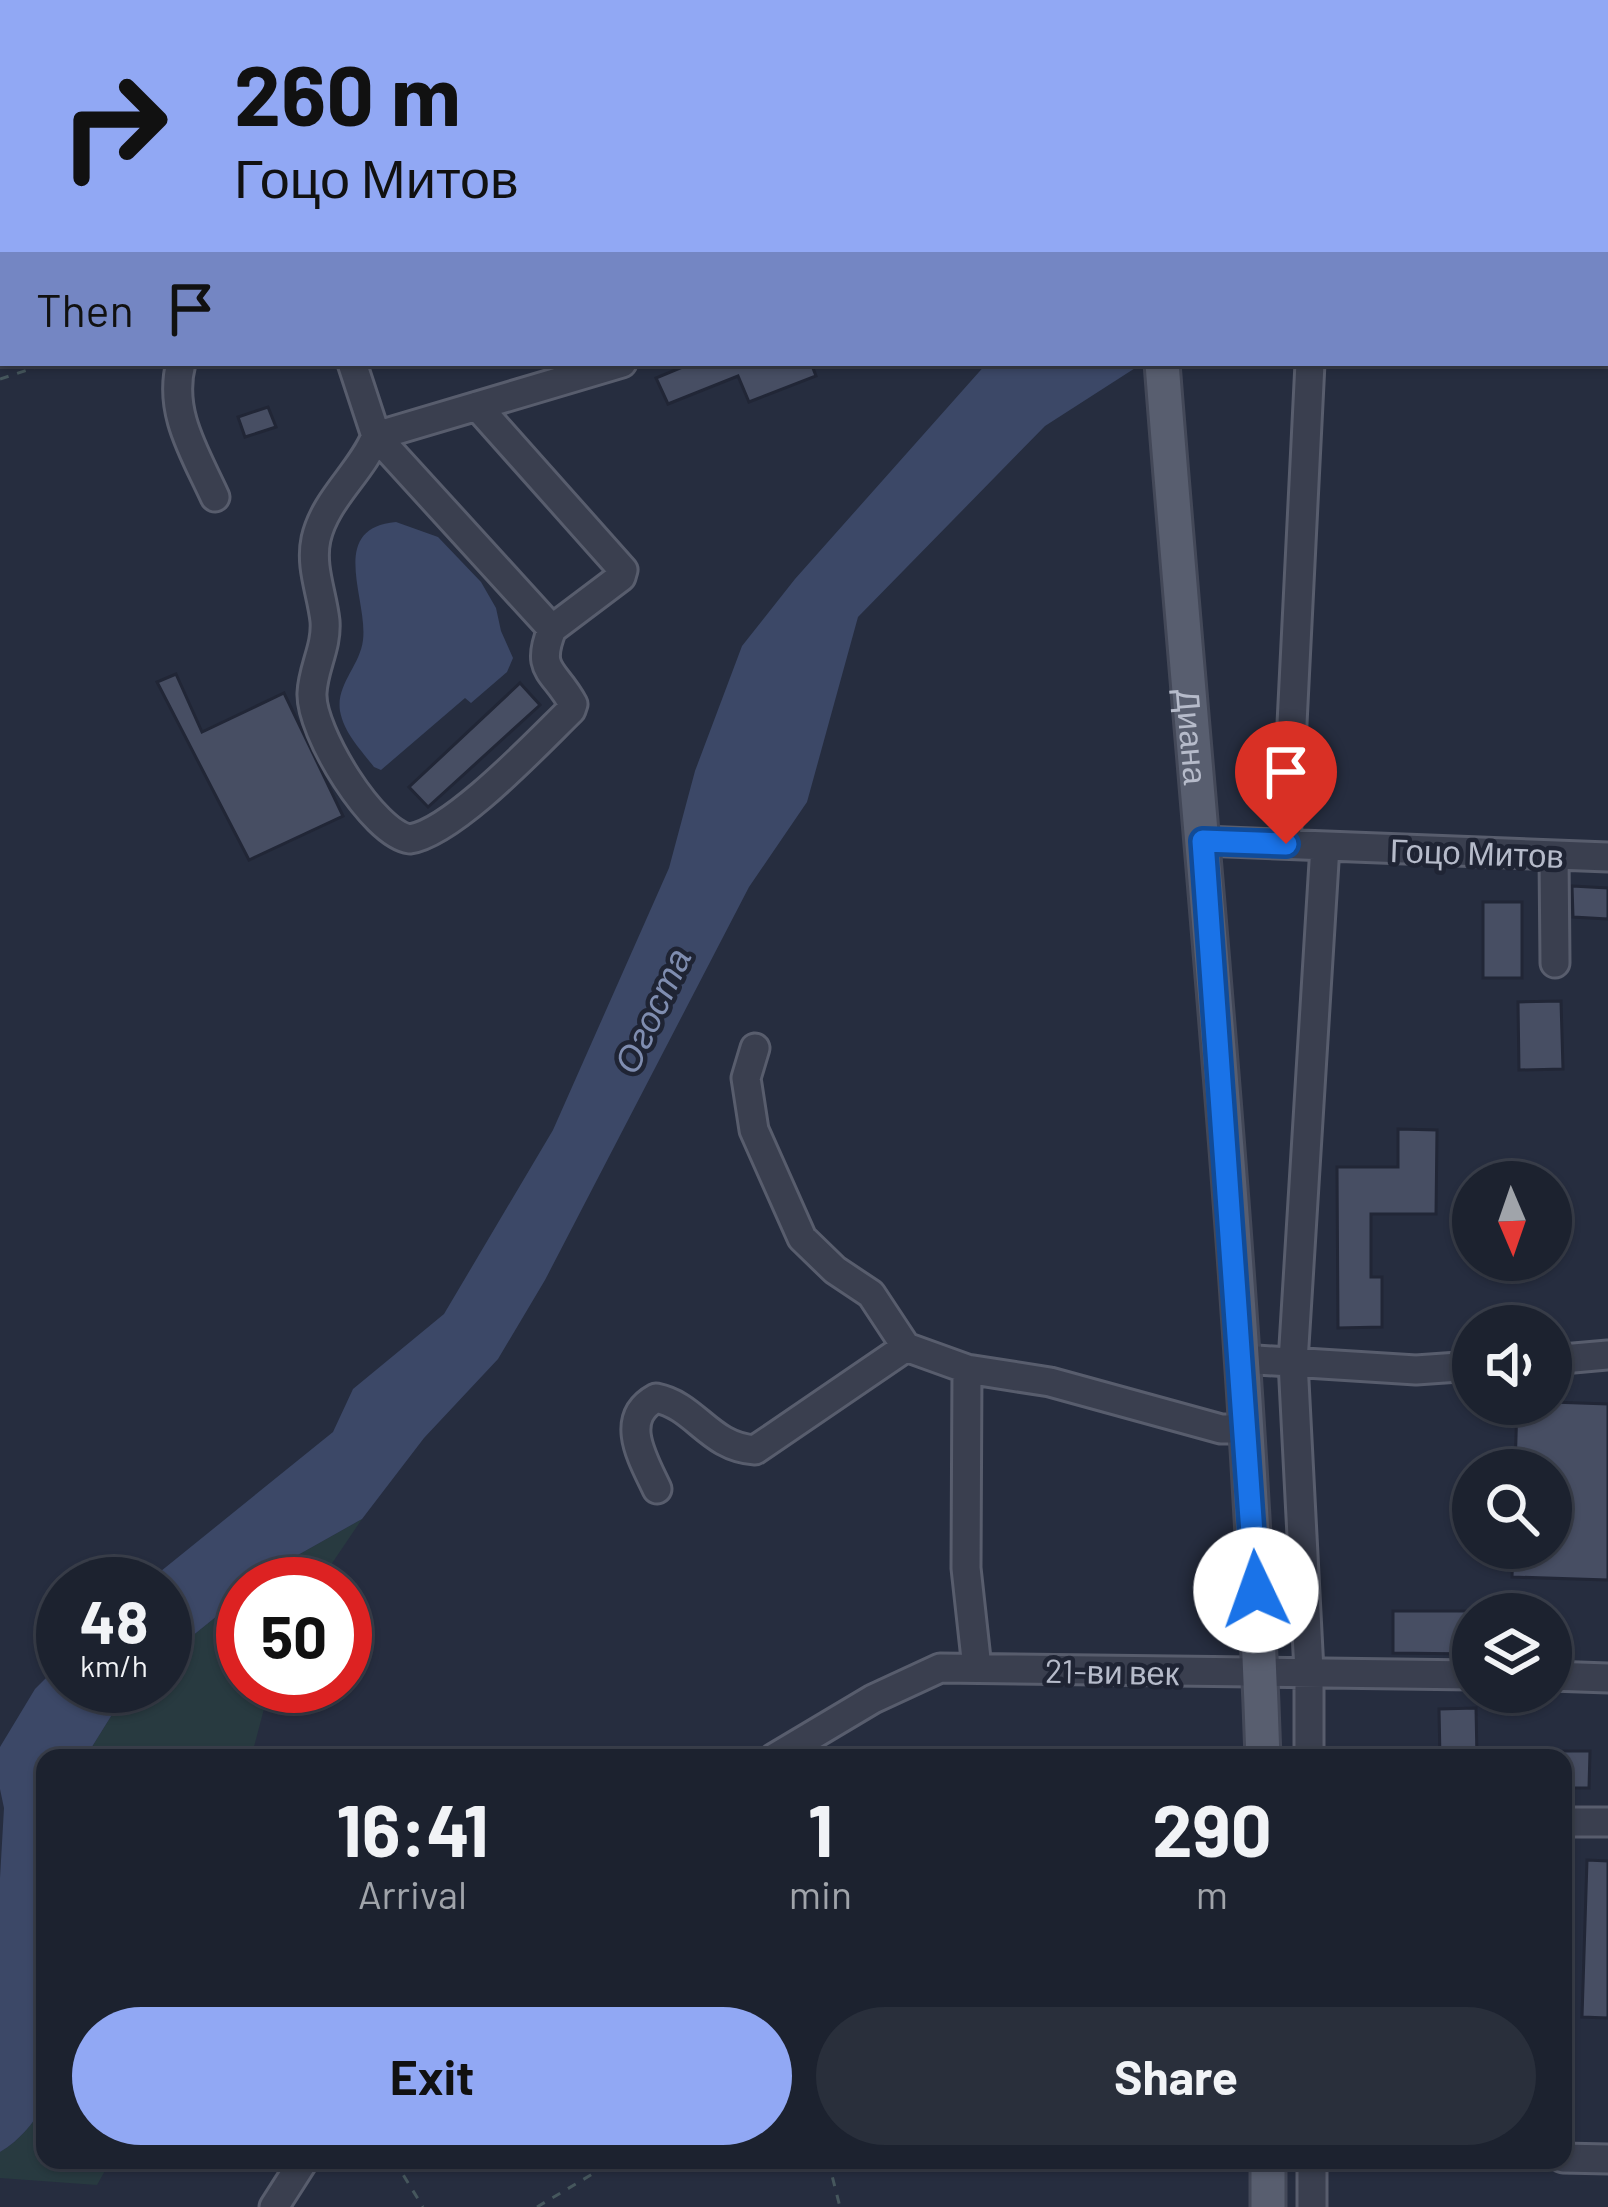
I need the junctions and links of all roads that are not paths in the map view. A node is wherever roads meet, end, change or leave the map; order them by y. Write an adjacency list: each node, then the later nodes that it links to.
1 (180, 366): 8 (street)
2 (353, 366): 7 (street)
3 (612, 366): 6 (street)
4 (1162, 366): 10 (main road, Диана)
5 (1310, 366): 11 (street)
6 (477, 406): 7 (street); 9 (street)
7 (376, 436): 9 (street); 9 (street)
8 (215, 497)
9 (552, 629)
10 (1203, 841): 11 (street, Гоцо Митов); 20 (main road, Диана)
11 (1286, 844): 12 (street, Гоцо Митов)
12 (1325, 846): 13 (street, Гоцо Митов); 21 (street)
13 (1554, 854): 14 (street, Гоцо Митов); 15 (street)
14 (1608, 857)
15 (1555, 963)
16 (755, 1048): 17 (street)
17 (906, 1348): 23 (street); 25 (street)
18 (1608, 1355): 19 (street)
19 (1572, 1358)
20 (1241, 1359): 21 (street); 24 (main road, Диана)
21 (1293, 1362): 22 (street); 28 (street)
22 (1452, 1367)
23 (967, 1370): 24 (street); 26 (street)
24 (1247, 1429): 27 (main road, Диана)
25 (658, 1490)
26 (977, 1668): 27 (street, 21-ви век); 32 (street, 21-ви век)
27 (1260, 1670): 28 (street, 21-ви век); 33 (main road, Диана)
28 (1310, 1671): 29 (street, 21-ви век); 34 (street)
29 (1452, 1674)
30 (1572, 1677): 31 (street)
31 (1608, 1678)
32 (789, 1749)
33 (1263, 1749)
34 (1309, 1749)
35 (1572, 1822): 36 (street)
36 (1608, 1822)
37 (1572, 2158): 38 (street)
38 (1608, 2159)
39 (298, 2169): 42 (street)
40 (1268, 2169): 43 (main road)
41 (1312, 2169): 44 (street)
42 (274, 2207)
43 (1268, 2207)
44 (1312, 2207)

